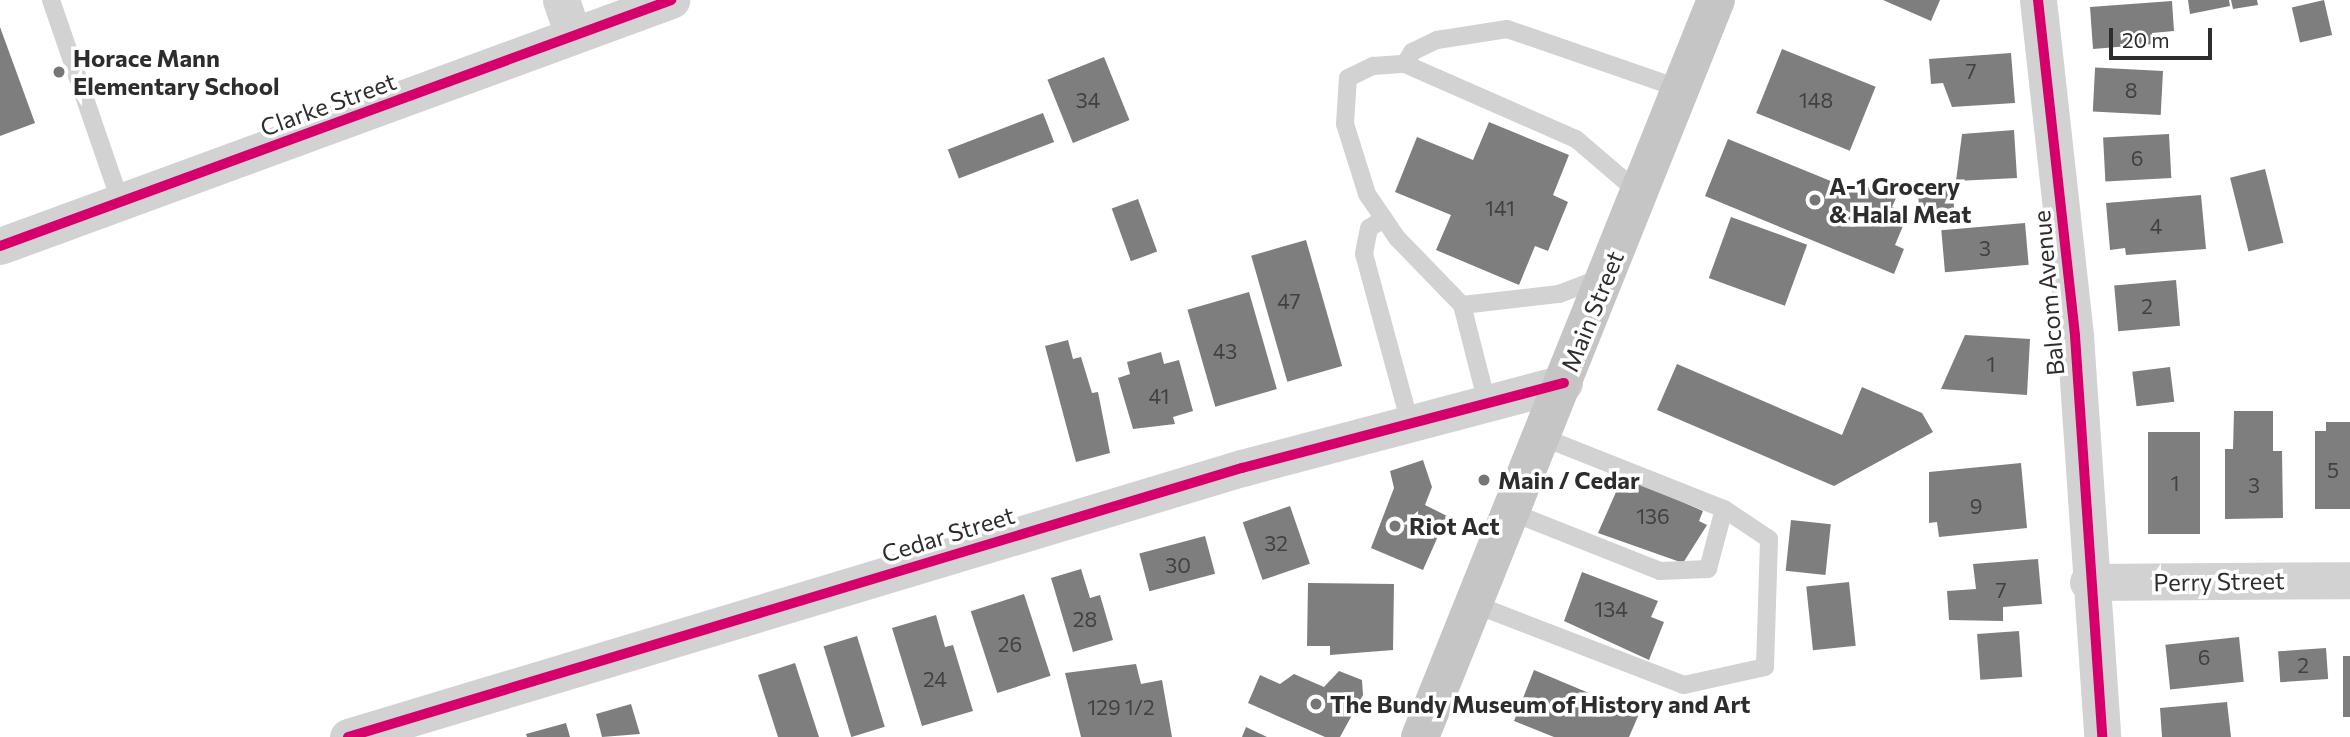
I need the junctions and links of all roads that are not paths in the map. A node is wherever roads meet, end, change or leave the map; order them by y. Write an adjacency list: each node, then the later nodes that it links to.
1 (51, 0): 10 (lane)
2 (561, 0): 6 (street)
3 (671, 0): 6 (street, Clarke Street)
4 (1716, 0): 8 (main road, Main Street)
5 (2038, 0): 22 (street, Balcom Avenue)
6 (573, 35): 10 (street, Clarke Street)
7 (1405, 64): 8 (lane); 9 (lane); 11 (lane)
8 (1681, 89): 9 (main road, Main Street)
9 (1639, 193): 13 (main road, Main Street)
10 (121, 203): 12 (street, Clarke Street)
11 (1384, 219): 14 (lane); 17 (lane)
12 (0, 246)
13 (1608, 272): 14 (lane); 15 (main road, Main Street)
14 (1462, 305): 16 (lane)
15 (1564, 383): 16 (street, Cedar Street); 18 (main road, Main Street)
16 (1487, 403): 17 (street, Cedar Street)
17 (1410, 424): 24 (street, Cedar Street)
18 (1542, 437): 19 (lane); 20 (main road, Main Street)
19 (1724, 509): 20 (lane); 23 (lane)
20 (1511, 512): 23 (main road, Main Street)
21 (2350, 580): 22 (street, Perry Street)
22 (2088, 582): 26 (street, Balcom Avenue)
23 (1474, 604): 25 (main road, Main Street)
24 (348, 737)
25 (1420, 737)
26 (2102, 737)

